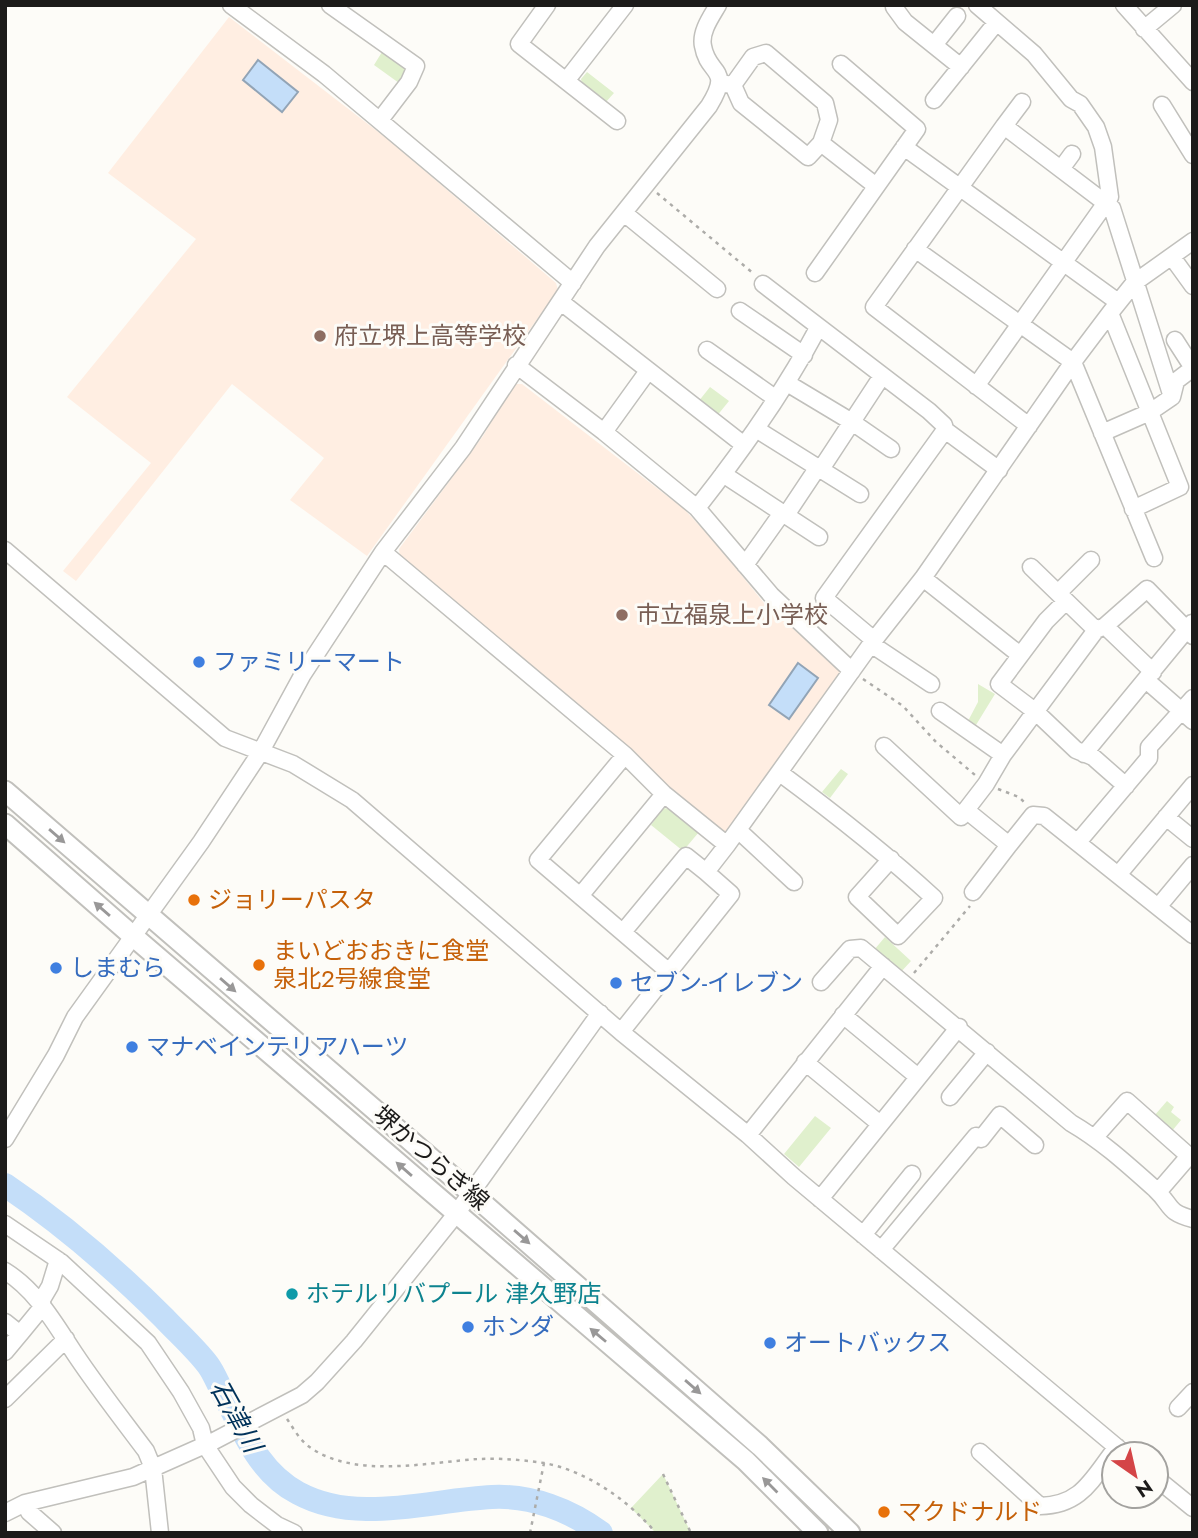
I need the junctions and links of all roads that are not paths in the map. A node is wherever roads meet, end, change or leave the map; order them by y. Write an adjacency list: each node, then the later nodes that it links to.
1 (231, 5): 22 (street)
2 (547, 5): 16 (street)
3 (625, 5): 16 (street)
4 (718, 5): 18 (street)
5 (977, 5): 11 (street)
6 (1124, 5): 12 (street)
7 (1173, 5): 12 (street)
8 (894, 6): 13 (street)
9 (338, 7): 22 (street)
10 (957, 16): 13 (street)
11 (993, 26): 15 (street); 32 (street)
12 (1144, 29): 17 (street)
13 (934, 45): 15 (street)
14 (841, 64): 26 (street)
15 (961, 67): 19 (street)
16 (566, 81): 23 (street)
17 (1193, 82)
18 (726, 84): 25 (street); 25 (street); 33 (street)
19 (934, 100)
20 (1022, 102): 24 (street)
21 (1162, 105): 28 (street)
22 (380, 120): 40 (street)
23 (617, 121)
24 (1004, 126): 29 (street); 31 (street)
25 (821, 143): 30 (street)
26 (904, 148): 30 (street); 31 (street)
27 (1072, 155): 29 (street)
28 (1193, 155)
29 (1061, 169): 32 (street)
30 (876, 186): 38 (street)
31 (959, 186): 35 (street); 37 (street)
32 (1106, 202): 37 (street); 39 (street)
33 (624, 213): 40 (street); 43 (street)
34 (1193, 242): 36 (street)
35 (915, 249): 47 (street); 58 (street)
36 (1172, 257): 39 (street); 42 (street)
37 (1063, 261): 45 (street); 47 (street)
38 (815, 274)
39 (1134, 283): 45 (street); 59 (street)
40 (573, 284): 44 (street)
41 (763, 284): 48 (street)
42 (1193, 286)
43 (717, 290)
44 (561, 302): 53 (street); 55 (street)
45 (1114, 308): 52 (street); 61 (street)
46 (740, 311): 51 (street)
47 (1019, 325): 52 (street); 58 (street)
48 (818, 328): 51 (street); 56 (street)
49 (1175, 340): 54 (street)
50 (707, 350): 60 (street)
51 (804, 355): 57 (street)
52 (1073, 362): 63 (street); 67 (street)
53 (516, 365): 66 (street); 79 (street)
54 (1193, 368): 59 (street)
55 (648, 371): 66 (street); 68 (street)
56 (883, 376): 62 (street); 65 (street)
57 (787, 383): 60 (street); 62 (street)
58 (976, 386): 63 (street)
59 (1172, 397): 61 (street)
60 (775, 398): 64 (street)
61 (1150, 412): 67 (street); 75 (street)
62 (852, 422): 69 (street); 70 (street)
63 (1030, 426): 71 (street)
64 (756, 429): 68 (street); 70 (street)
65 (945, 430): 71 (street); 88 (street)
66 (604, 432): 74 (street)
67 (1102, 433): 75 (street)
68 (744, 445): 72 (street)
69 (891, 449)
70 (819, 468): 73 (street); 76 (street)
71 (999, 470): 84 (street)
72 (723, 474): 74 (street); 76 (street)
73 (860, 494)
74 (697, 508): 82 (street)
75 (1133, 509): 80 (street)
76 (784, 514): 77 (street); 82 (street)
77 (819, 537)
78 (5, 550): 98 (street)
79 (383, 552): 98 (street); 100 (street)
80 (1154, 558)
81 (1091, 560): 85 (street)
82 (745, 565): 90 (street)
83 (1031, 566): 85 (street)
84 (923, 578): 88 (street); 89 (street)
85 (1062, 597): 86 (street); 89 (street)
86 (1100, 628): 87 (street); 91 (street); 95 (street)
87 (1190, 630): 91 (street)
88 (872, 642): 90 (street); 92 (street)
89 (1020, 654): 95 (street)
90 (852, 671): 102 (street)
91 (1149, 676): 96 (street); 99 (street)
92 (931, 684)
93 (1193, 698): 96 (street)
94 (940, 711): 101 (street)
95 (1036, 712): 99 (street); 101 (street)
96 (1187, 716): 104 (street)
97 (884, 746): 107 (street)
98 (260, 753): 123 (street); 130 (street)
99 (1084, 754): 104 (street)
100 (625, 755): 106 (street); 121 (street)
101 (1003, 755): 107 (street)
102 (780, 773): 110 (street); 115 (street)
103 (1193, 785): 108 (street)
104 (1126, 786): 112 (street)
105 (6, 794): 123 (main road, 堺かつらぎ線, one-way to 123)
106 (664, 794): 113 (street); 121 (street)
107 (966, 810): 114 (street)
108 (1166, 817): 111 (street); 118 (street)
109 (5, 824): 126 (main road, 堺かつらぎ線, one-way to 109)
110 (738, 830): 113 (street); 119 (street)
111 (1193, 839)
112 (1078, 842): 114 (street); 118 (street)
113 (727, 845): 117 (street)
114 (1009, 845): 120 (street)
115 (891, 859): 115 (street)
116 (1193, 865): 122 (street)
117 (706, 872): 125 (street); 128 (street)
118 (1118, 875): 122 (street)
119 (794, 882)
120 (973, 892)
121 (580, 896): 125 (street)
122 (1158, 907): 124 (street)
123 (147, 915): 126 (street); 144 (main road, 堺かつらぎ線, one-way to 144)
124 (1190, 928)
125 (623, 932): 128 (street)
126 (134, 937): 139 (street); 147 (main road, 堺かつらぎ線, one-way to 126)
127 (883, 966): 129 (street); 131 (street); 132 (street)
128 (669, 971): 133 (street)
129 (821, 982)
130 (600, 1013): 133 (street); 144 (street)
131 (843, 1015): 135 (street); 136 (street)
132 (959, 1027): 134 (street); 136 (street)
133 (621, 1032): 140 (street)
134 (988, 1052): 137 (street); 141 (street)
135 (805, 1062): 138 (street); 140 (street)
136 (918, 1077): 138 (street)
137 (950, 1097)
138 (880, 1124): 146 (street)
139 (8, 1135)
140 (748, 1135): 146 (street)
141 (1095, 1137): 145 (street); 145 (street)
142 (1035, 1145): 151 (street)
143 (912, 1174): 150 (street)
144 (470, 1192): 147 (street); 175 (main road, 堺かつらぎ線, one-way to 175)
145 (1158, 1192): 148 (street)
146 (820, 1199): 150 (street)
147 (456, 1214): 163 (street); 174 (main road, 堺かつらぎ線, one-way to 147)
148 (1193, 1219)
149 (5, 1224): 152 (street)
150 (863, 1235): 151 (street)
151 (881, 1250): 162 (street)
152 (58, 1260): 154 (street); 163 (street)
153 (5, 1271): 154 (street)
154 (42, 1304): 156 (street); 157 (street)
155 (5, 1322): 156 (street)
156 (20, 1334): 158 (street)
157 (66, 1339): 160 (street); 166 (street)
158 (5, 1352)
159 (1193, 1392): 161 (street)
160 (5, 1399)
161 (1178, 1408)
162 (1108, 1440)
163 (209, 1443): 166 (street); 173 (street)
164 (980, 1452): 165 (street)
165 (1100, 1467)
166 (153, 1468): 168 (street); 172 (street)
167 (1170, 1489): 169 (street)
168 (24, 1503): 170 (street); 171 (street)
169 (1193, 1507)
170 (5, 1513)
171 (53, 1533)
172 (160, 1533)
173 (294, 1533)
174 (818, 1533)
175 (850, 1533)

